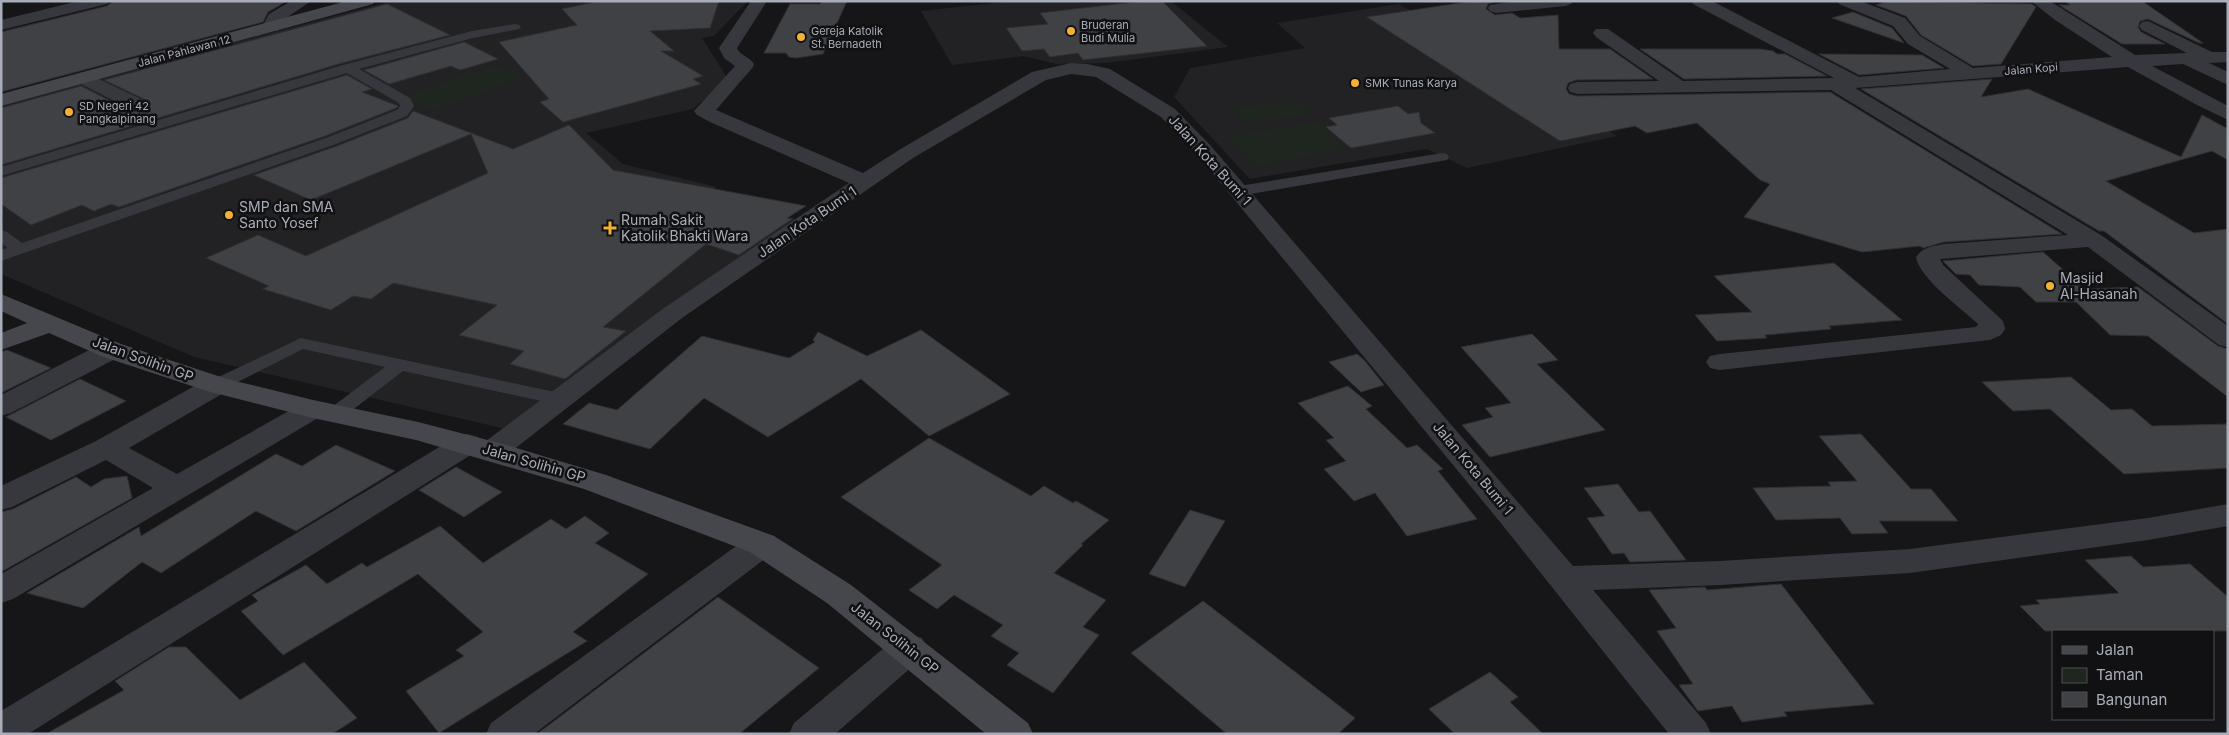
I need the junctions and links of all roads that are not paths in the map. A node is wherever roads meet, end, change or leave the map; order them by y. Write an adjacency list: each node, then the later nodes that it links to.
1 (41, 1): 11 (street)
2 (101, 1): 11 (street)
3 (303, 1): 14 (street)
4 (367, 1): 14 (main road, Jalan Pahlawan 12)
5 (759, 1): 34 (street)
6 (1565, 1): 10 (street)
7 (1699, 1): 25 (street)
8 (1845, 1): 22 (street)
9 (2039, 1): 20 (street)
10 (1496, 8)
11 (59, 12): 12 (street)
12 (1, 25)
13 (2148, 26): 17 (street)
14 (271, 27): 23 (main road, Jalan Pahlawan 12)
15 (516, 28): 21 (lane)
16 (1602, 33): 27 (street)
17 (2208, 57): 18 (street, Jalan Kopi); 19 (street, Jalan Kopi)
18 (2228, 57)
19 (2184, 58): 20 (street, Jalan Kopi); 24 (street)
20 (2130, 61): 22 (street, Jalan Kopi); 31 (street)
21 (347, 68): 33 (lane); 38 (lane)
22 (1971, 74): 25 (street, Jalan Kopi)
23 (84, 78): 29 (main road, Jalan Pahlawan 12); 30 (street)
24 (2228, 79)
25 (1856, 82): 26 (street, Jalan Kopi)
26 (1835, 84): 27 (street, Jalan Kopi); 37 (street)
27 (1677, 86): 28 (street, Jalan Kopi)
28 (1577, 88)
29 (1, 100)
30 (136, 104)
31 (2228, 114)
32 (1442, 158): 35 (lane)
33 (1, 172)
34 (865, 182): 35 (street, Jalan Kota Bumi 1); 49 (street, Jalan Kota Bumi 1)
35 (1239, 191): 58 (street, Jalan Kota Bumi 1)
36 (1, 235): 38 (lane)
37 (2093, 240): 41 (street); 46 (street)
38 (20, 249): 39 (lane)
39 (1, 256)
40 (1, 302): 42 (main road, Jalan Solihin GP)
41 (2216, 322): 43 (street)
42 (50, 323): 44 (main road); 45 (main road, Jalan Solihin GP)
43 (2228, 339)
44 (1, 342)
45 (111, 350): 48 (main road, Jalan Solihin GP); 50 (street)
46 (1720, 362)
47 (400, 365): 48 (lane); 49 (lane); 51 (lane)
48 (217, 385): 51 (main road, Jalan Solihin GP); 52 (street)
49 (560, 399): 53 (street, Jalan Kota Bumi 1)
50 (1, 407)
51 (324, 411): 53 (main road, Jalan Solihin GP); 54 (street)
52 (107, 448): 54 (street); 55 (street)
53 (480, 448): 57 (main road, Jalan Solihin GP); 61 (street, Jalan Kota Bumi 1)
54 (175, 487): 59 (street)
55 (1, 499)
56 (2228, 515): 58 (street)
57 (762, 544): 60 (main road, Jalan Solihin GP); 62 (street)
58 (1565, 579): 65 (street, Jalan Kota Bumi 1)
59 (1, 590)
60 (909, 648): 63 (street); 64 (main road, Jalan Solihin GP)
61 (1, 731)
62 (505, 734)
63 (808, 734)
64 (1014, 734)
65 (1692, 734)

